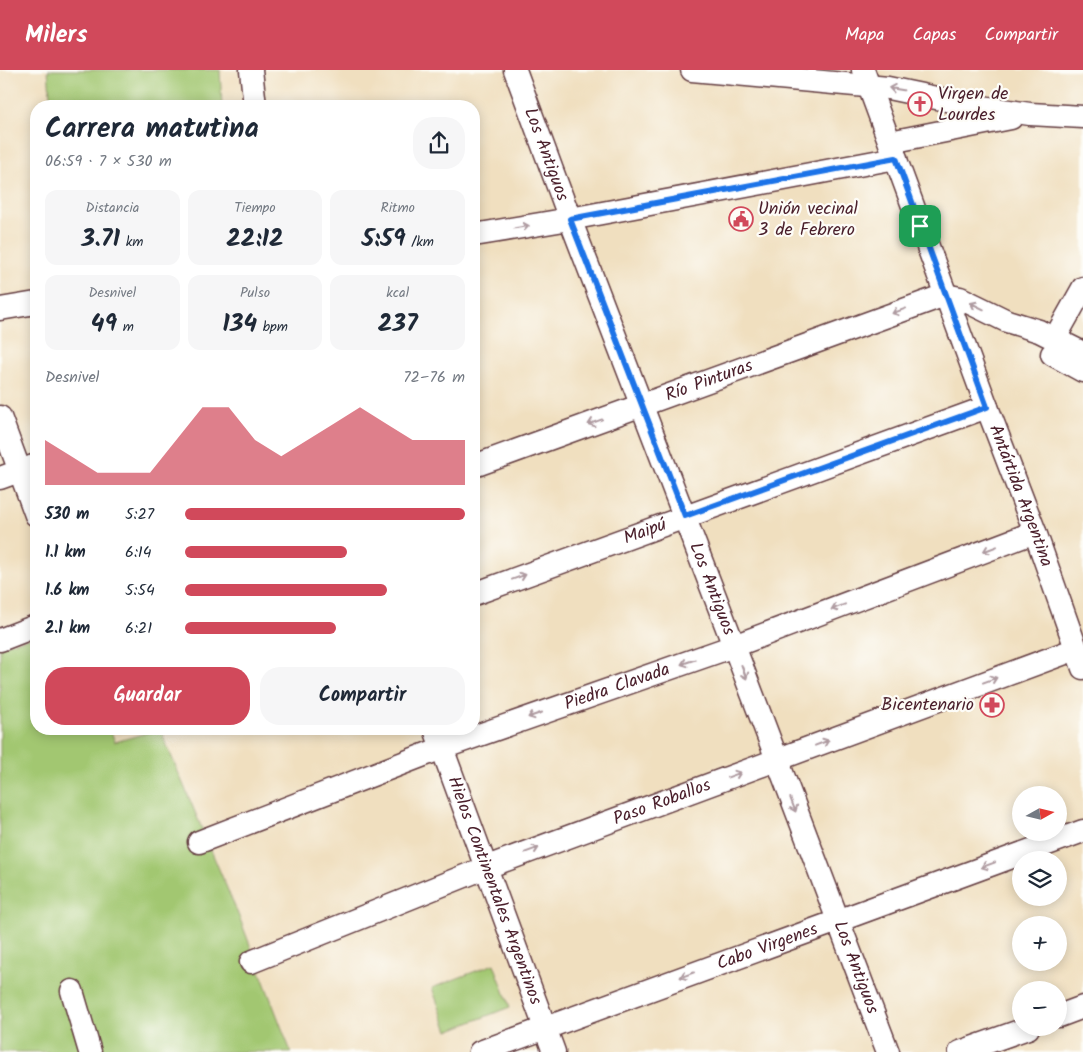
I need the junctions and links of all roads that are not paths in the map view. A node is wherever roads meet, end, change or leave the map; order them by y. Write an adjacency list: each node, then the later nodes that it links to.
1 (251, 70): 5 (street)
2 (515, 70): 9 (street, Los Antiguos)
3 (692, 70): 4 (street)
4 (866, 78): 6 (street, one-way to 4); 8 (street, Antártida Argentina)
5 (254, 100)
6 (1030, 114): 7 (street); 8 (street)
7 (1083, 117)
8 (893, 150): 9 (street); 12 (street, Antártida Argentina)
9 (570, 219): 10 (street, one-way to 9); 19 (street, Los Antiguos)
10 (480, 234)
11 (1083, 288): 16 (street)
12 (945, 295): 15 (street, one-way to 12); 19 (street, Río Pinturas, one-way to 19); 20 (street, Antártida Argentina)
13 (30, 304): 14 (street)
14 (0, 309)
15 (1007, 321): 16 (street); 18 (street)
16 (1055, 338): 17 (street)
17 (1083, 353)
18 (1083, 370)
19 (641, 405): 22 (street, Río Pinturas, one-way to 22); 25 (street, Los Antiguos)
20 (987, 407): 25 (street, Maipú); 26 (street, Antártida Argentina)
21 (0, 417): 23 (street)
22 (480, 464)
23 (19, 472): 24 (street)
24 (30, 500)
25 (685, 516): 27 (street, Maipú, one-way to 25); 30 (street, Los Antiguos)
26 (1035, 532): 30 (street, Piedra Clavada, one-way to 30); 31 (street, Antártida Argentina)
27 (480, 592)
28 (30, 628): 29 (street)
29 (0, 640)
30 (734, 646): 32 (street, Piedra Clavada, one-way to 32); 34 (street, Los Antiguos, one-way to 34)
31 (1080, 658): 34 (street, Paso Roballos, one-way to 31)
32 (480, 725)
33 (438, 738): 36 (street, Piedra Clavada); 37 (street, Hielos Continentales Argentinos)
34 (776, 760): 37 (street, Paso Roballos, one-way to 34); 38 (street, Los Antiguos, one-way to 38)
35 (1083, 831): 38 (street, Cabo Virgenes, one-way to 38)
36 (199, 842)
37 (487, 867): 39 (street, Paso Roballos); 43 (street, Hielos Continentales Argentinos)
38 (837, 920): 43 (street, Cabo Virgenes, one-way to 43); 49 (street, Los Antiguos)
39 (251, 962)
40 (72, 992): 46 (street)
41 (1083, 1007): 42 (street)
42 (1067, 1013)
43 (544, 1028): 47 (street, Cabo Virgenes); 48 (street, Hielos Continentales Argentinos)
44 (1012, 1034): 45 (street)
45 (968, 1051)
46 (90, 1052)
47 (480, 1052)
48 (554, 1052)
49 (888, 1052)

